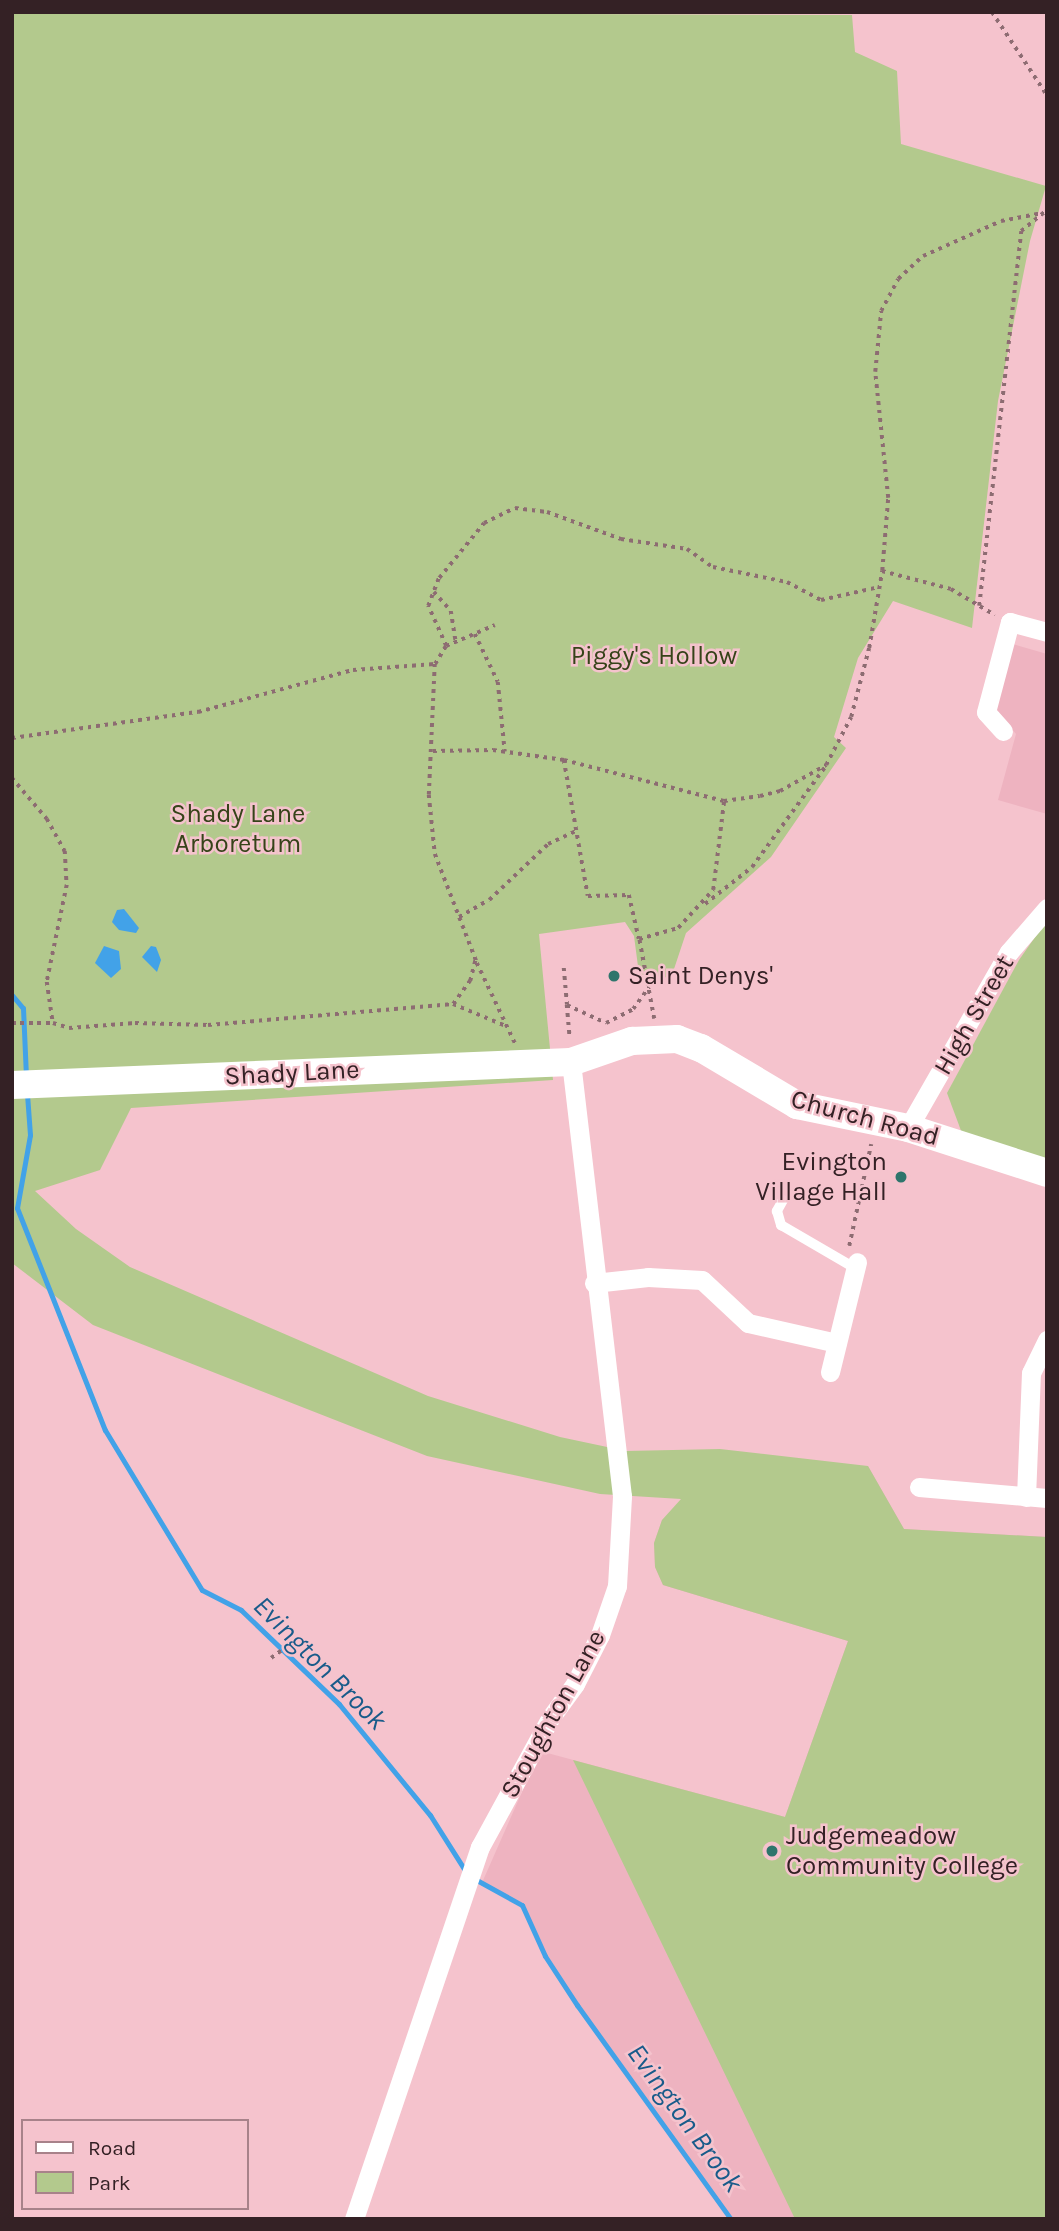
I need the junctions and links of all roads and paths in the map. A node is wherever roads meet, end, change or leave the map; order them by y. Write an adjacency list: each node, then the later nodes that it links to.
1 (992, 12): 2 (path)
2 (1047, 94)
3 (1047, 210): 4 (path)
4 (1038, 214): 5 (path); 8 (path)
5 (882, 571): 6 (path); 8 (path)
6 (879, 587): 7 (path); 21 (path)
7 (434, 592): 13 (path); 14 (path)
8 (979, 607): 9 (path)
9 (1010, 622): 11 (street); 16 (street)
10 (495, 625): 12 (path)
11 (1047, 632)
12 (475, 634): 13 (path); 19 (path)
13 (456, 642): 14 (path)
14 (446, 646): 15 (path)
15 (435, 664): 17 (path); 18 (path)
16 (1003, 731)
17 (12, 738)
18 (433, 751): 19 (path); 27 (path)
19 (505, 752): 20 (path)
20 (564, 760): 23 (path); 24 (path)
21 (826, 765): 23 (path); 25 (path)
22 (12, 778): 35 (path)
23 (724, 801): 25 (path)
24 (578, 830): 27 (path); 28 (path)
25 (702, 906): 28 (path)
26 (1047, 908): 42 (street, High Street)
27 (459, 917): 29 (path)
28 (639, 939): 31 (path)
29 (476, 959): 32 (path); 36 (path)
30 (564, 968): 33 (path)
31 (649, 987): 33 (path); 37 (path)
32 (453, 1004): 35 (path); 36 (path)
33 (567, 1005): 38 (path)
34 (13, 1023): 35 (path)
35 (53, 1023)
36 (508, 1027): 39 (path)
37 (656, 1037): 38 (street); 41 (street, Church Road)
38 (571, 1062): 39 (street, Shady Lane); 46 (street, Stoughton Lane)
39 (524, 1063): 40 (street, Shady Lane)
40 (12, 1085)
41 (876, 1122): 42 (street, Church Road); 45 (path)
42 (908, 1128): 43 (street, Church Road)
43 (1047, 1173)
44 (783, 1200): 45 (lane)
45 (856, 1265): 48 (street)
46 (594, 1283): 48 (street); 55 (street, Stoughton Lane)
47 (1047, 1340): 51 (street)
48 (837, 1343): 49 (street)
49 (830, 1372)
50 (919, 1487): 51 (street)
51 (1026, 1497): 52 (street)
52 (1047, 1498)
53 (293, 1642): 54 (path)
54 (271, 1658)
55 (354, 2219)

